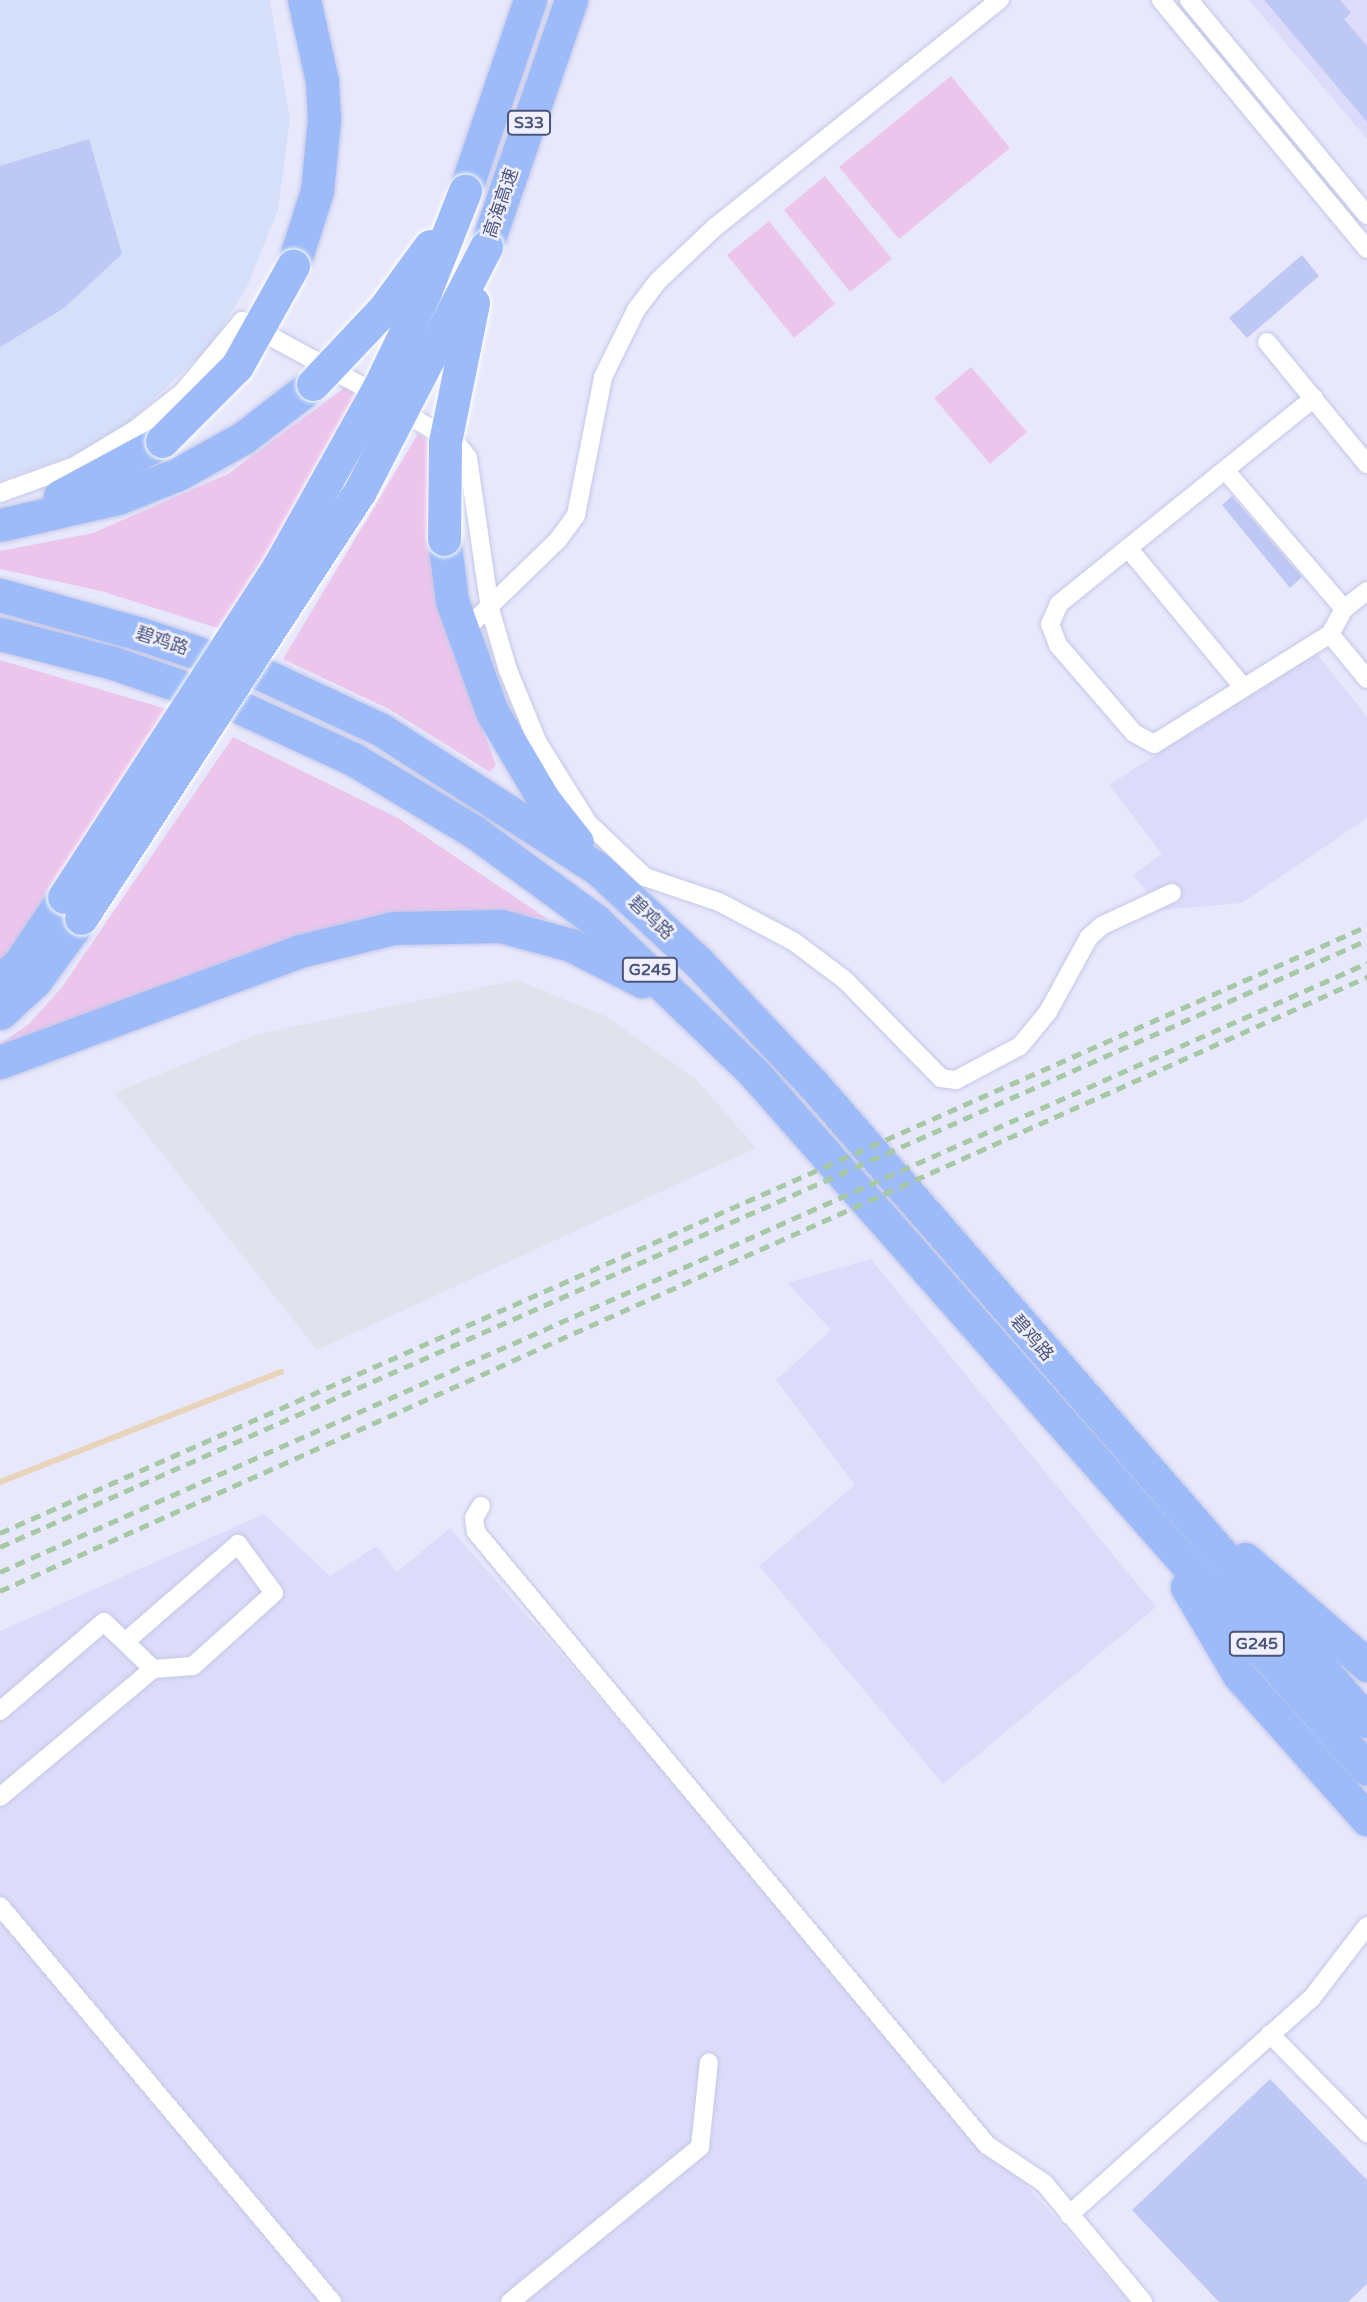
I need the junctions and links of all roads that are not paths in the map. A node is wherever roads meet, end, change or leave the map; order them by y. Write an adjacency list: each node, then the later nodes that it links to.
1 (304, 0): 18 (highway, bridge)
2 (530, 0): 7 (highway, S33)
3 (571, 0): 9 (highway, 高海高速 / S33)
4 (1000, 0): 23 (street)
5 (1161, 0): 10 (street)
6 (1189, 0): 8 (street)
7 (465, 191): 19 (highway, bridge); 32 (highway, bridge)
8 (1367, 215)
9 (486, 247): 25 (highway, bridge); 32 (highway, bridge)
10 (1367, 249)
11 (1267, 342): 13 (street)
12 (367, 389): 17 (street)
13 (1314, 398): 15 (street); 16 (street)
14 (415, 419): 23 (street)
15 (1365, 456)
16 (1225, 470): 20 (street); 24 (street)
17 (0, 493)
18 (0, 516)
19 (0, 525)
20 (1128, 548): 29 (street); 29 (street)
21 (1367, 591): 24 (street)
22 (0, 595): 30 (highway, 碧鸡路 / G245)
23 (489, 609): 25 (street); 31 (street)
24 (1344, 609): 27 (street)
25 (463, 632): 30 (highway)
26 (0, 634): 34 (highway, 碧鸡路 / G245)
27 (1330, 634): 28 (street); 29 (street)
28 (1367, 679)
29 (1242, 686)
30 (598, 869): 38 (highway, 碧鸡路 / G245)
31 (1172, 893)
32 (73, 908): 33 (highway); 35 (highway)
33 (0, 981)
34 (691, 1009): 36 (highway); 38 (highway, 碧鸡路 / G245)
35 (0, 1013)
36 (0, 1062)
37 (481, 1506): 52 (street)
38 (1159, 1508): 40 (highway); 43 (highway, G245); 44 (highway, G245); 46 (highway)
39 (127, 1640): 41 (street); 41 (street); 42 (street)
40 (1367, 1665)
41 (153, 1670): 45 (street)
42 (0, 1712)
43 (1367, 1721)
44 (1367, 1769)
45 (0, 1797)
46 (1367, 1819)
47 (0, 1906): 53 (street)
48 (1367, 1926): 49 (street)
49 (1270, 2034): 51 (street); 52 (street)
50 (709, 2062): 54 (street)
51 (1367, 2133)
52 (1069, 2215): 55 (street)
53 (332, 2302)
54 (510, 2302)
55 (1143, 2302)

